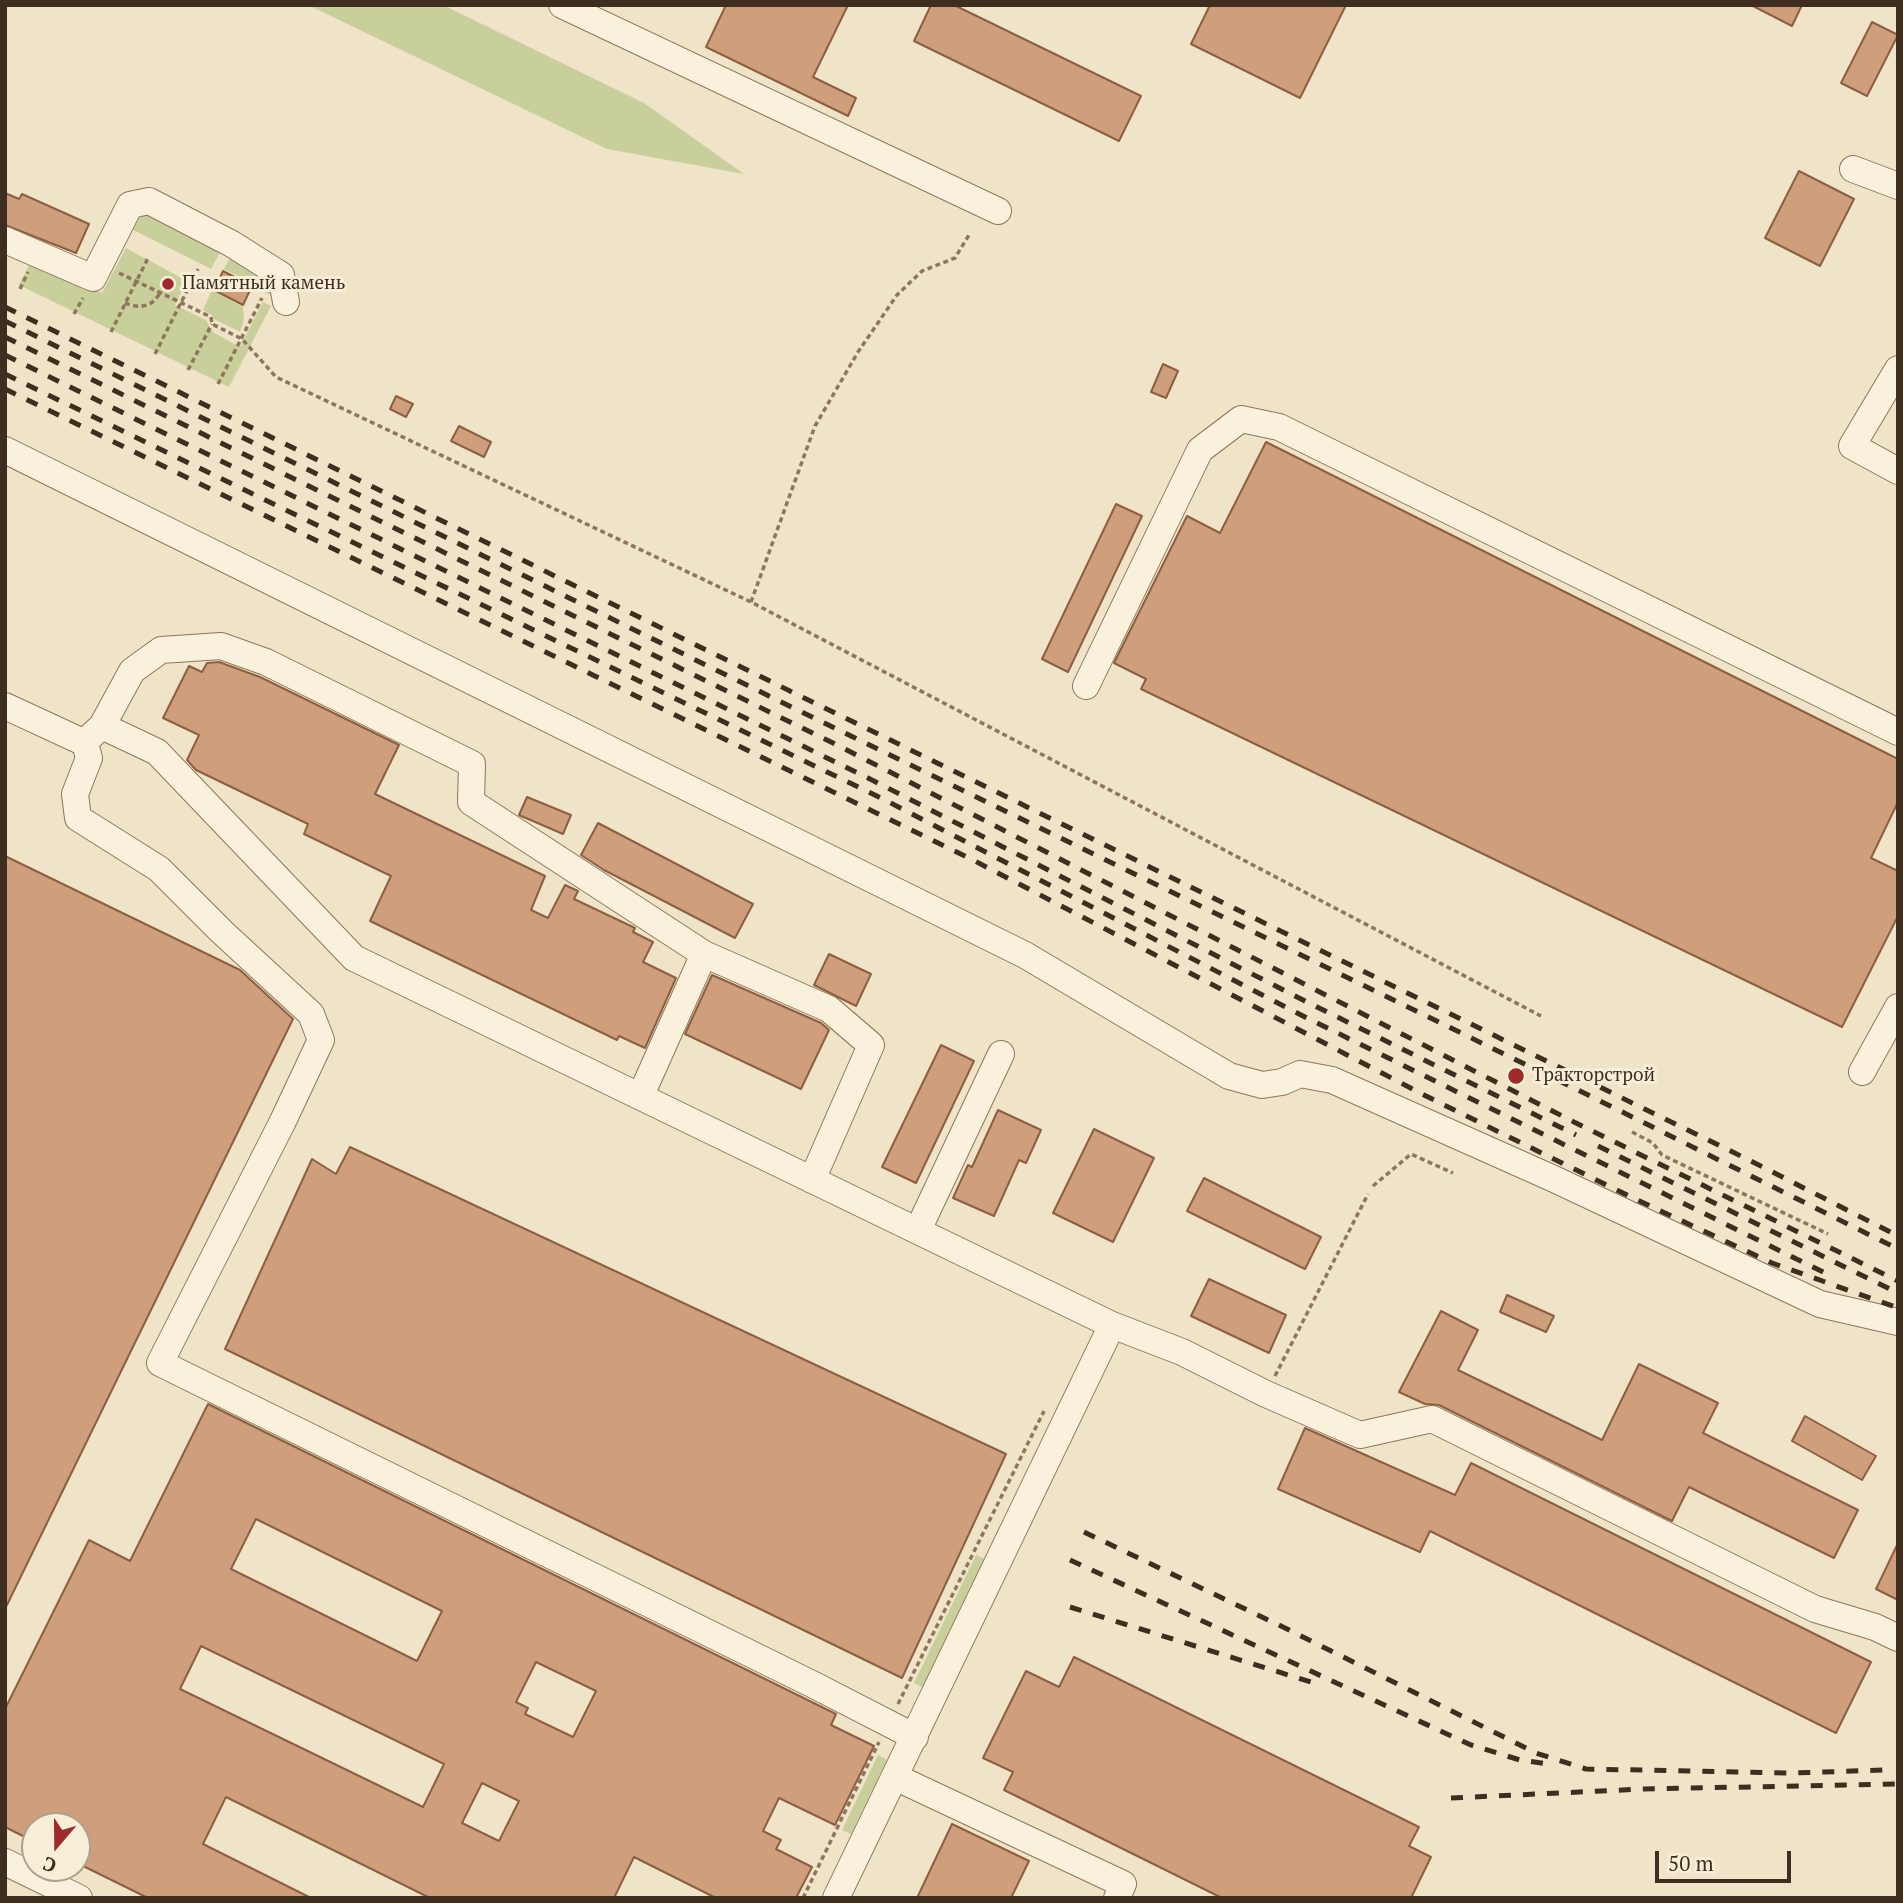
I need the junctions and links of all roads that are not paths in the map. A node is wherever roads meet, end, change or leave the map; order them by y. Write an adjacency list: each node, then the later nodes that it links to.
1 (562, 5): 4 (lane)
2 (1853, 169): 3 (lane)
3 (1898, 186)
4 (998, 211)
5 (5, 240): 6 (lane)
6 (274, 300)
7 (1898, 369): 9 (lane)
8 (5, 450): 21 (lane)
9 (1898, 471)
10 (1086, 686): 12 (lane)
11 (5, 706): 13 (lane)
12 (1898, 732)
13 (93, 734): 14 (lane); 18 (lane); 24 (lane)
14 (704, 954): 18 (lane); 19 (lane)
15 (1898, 1007): 17 (lane)
16 (1001, 1054): 20 (lane)
17 (1862, 1072)
18 (641, 1096): 19 (lane)
19 (812, 1180): 20 (lane)
20 (918, 1230): 22 (lane)
21 (1898, 1322)
22 (1112, 1325): 23 (lane); 24 (lane)
23 (1898, 1638)
24 (915, 1737): 25 (lane)
25 (895, 1777): 28 (lane); 29 (lane)
26 (5, 1862): 27 (lane)
27 (79, 1898)
28 (836, 1898)
29 (1117, 1898)

